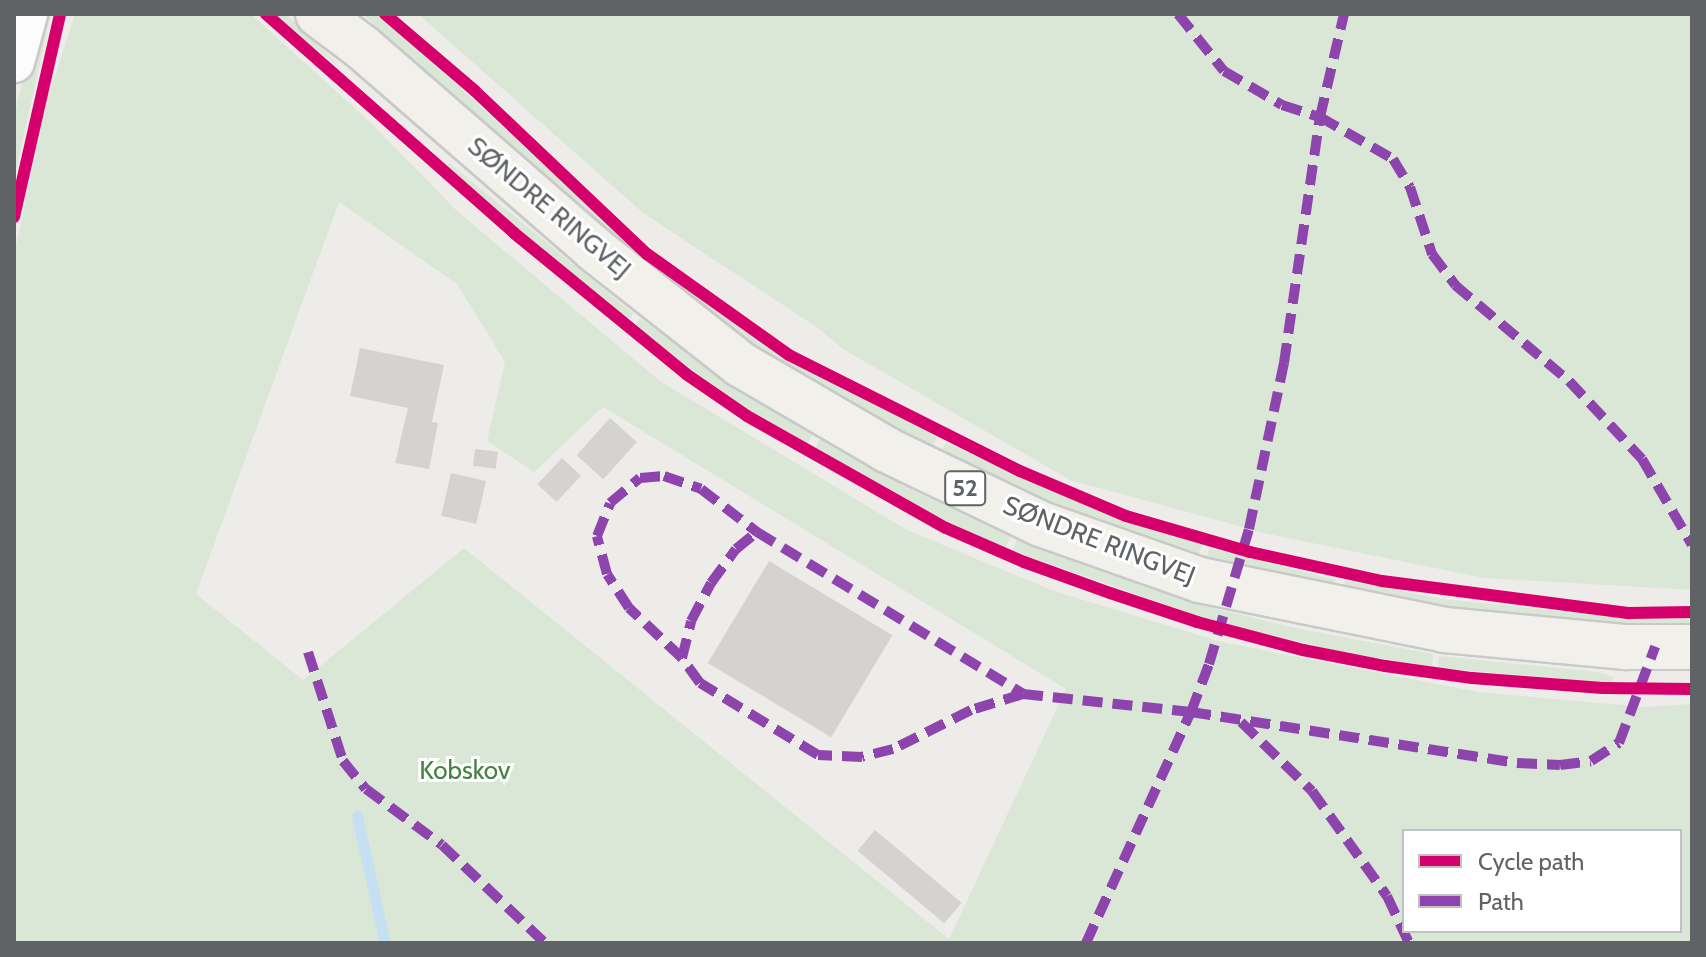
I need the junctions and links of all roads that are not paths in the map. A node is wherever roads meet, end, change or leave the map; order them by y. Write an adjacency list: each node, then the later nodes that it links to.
1 (27, 14): 5 (street)
2 (318, 14): 4 (main road, SØNDRE RINGVEJ / 52)
3 (331, 14): 4 (main road, SØNDRE RINGVEJ / 52)
4 (362, 47): 6 (main road, SØNDRE RINGVEJ / 52)
5 (14, 62)
6 (1692, 647)

